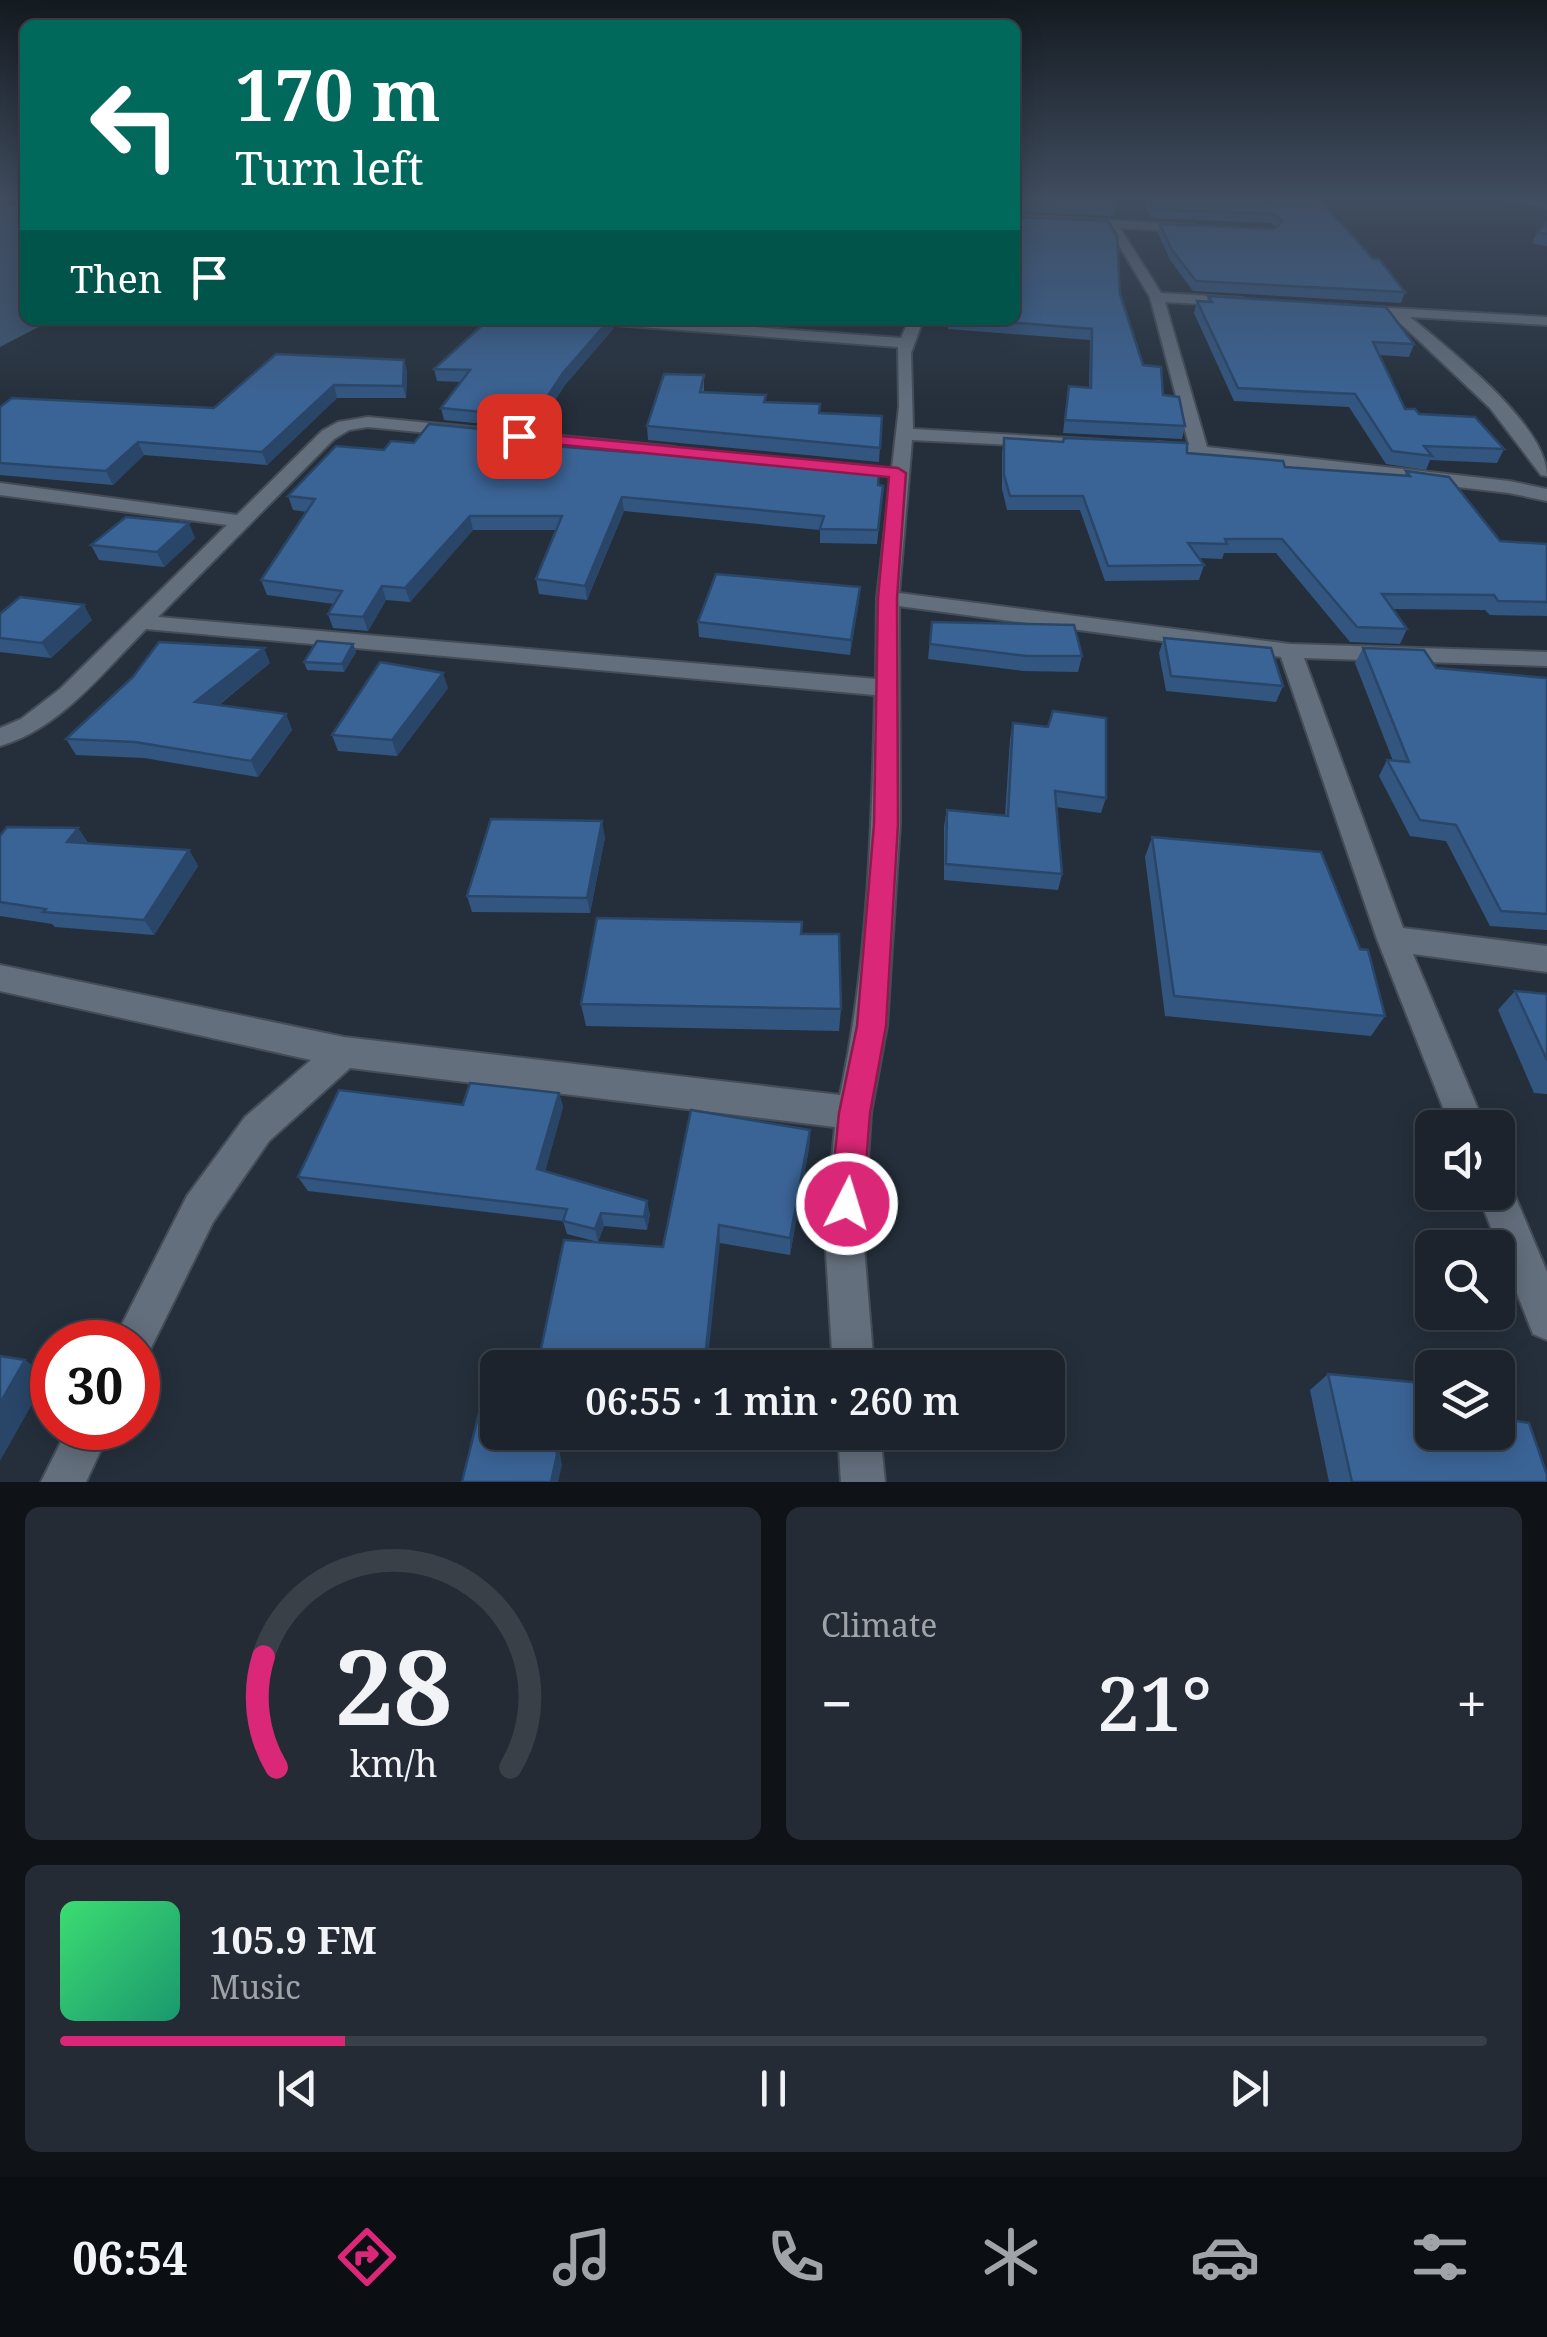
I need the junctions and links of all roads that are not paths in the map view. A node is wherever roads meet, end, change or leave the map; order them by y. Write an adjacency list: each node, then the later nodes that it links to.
1 (1138, 266): 2 (street)
2 (1157, 297): 3 (street); 12 (street)
3 (1256, 303)
4 (1336, 308): 5 (street)
5 (1395, 312): 6 (street); 14 (street)
6 (1547, 321)
7 (731, 325): 8 (street)
8 (912, 332): 9 (street)
9 (902, 434): 10 (street); 18 (street)
10 (1120, 445)
11 (1140, 446): 12 (street)
12 (1200, 450): 16 (street)
13 (701, 454): 17 (street)
14 (1547, 470)
15 (0, 488): 17 (street)
16 (1547, 495)
17 (242, 521): 19 (street)
18 (888, 598): 20 (street); 22 (street)
19 (140, 622): 22 (street); 23 (street)
20 (1290, 651): 21 (street); 24 (street)
21 (1547, 659)
22 (887, 688): 29 (street)
23 (0, 738)
24 (1392, 938): 25 (street); 28 (street)
25 (1547, 959)
26 (0, 978): 27 (street)
27 (344, 1052): 29 (street); 31 (street)
28 (1462, 1110)
29 (854, 1113): 33 (street)
30 (1502, 1210): 32 (street)
31 (144, 1320)
32 (1547, 1320)
33 (853, 1350)
34 (79, 1450): 36 (street)
35 (861, 1450): 37 (street)
36 (63, 1482)
37 (863, 1482)

